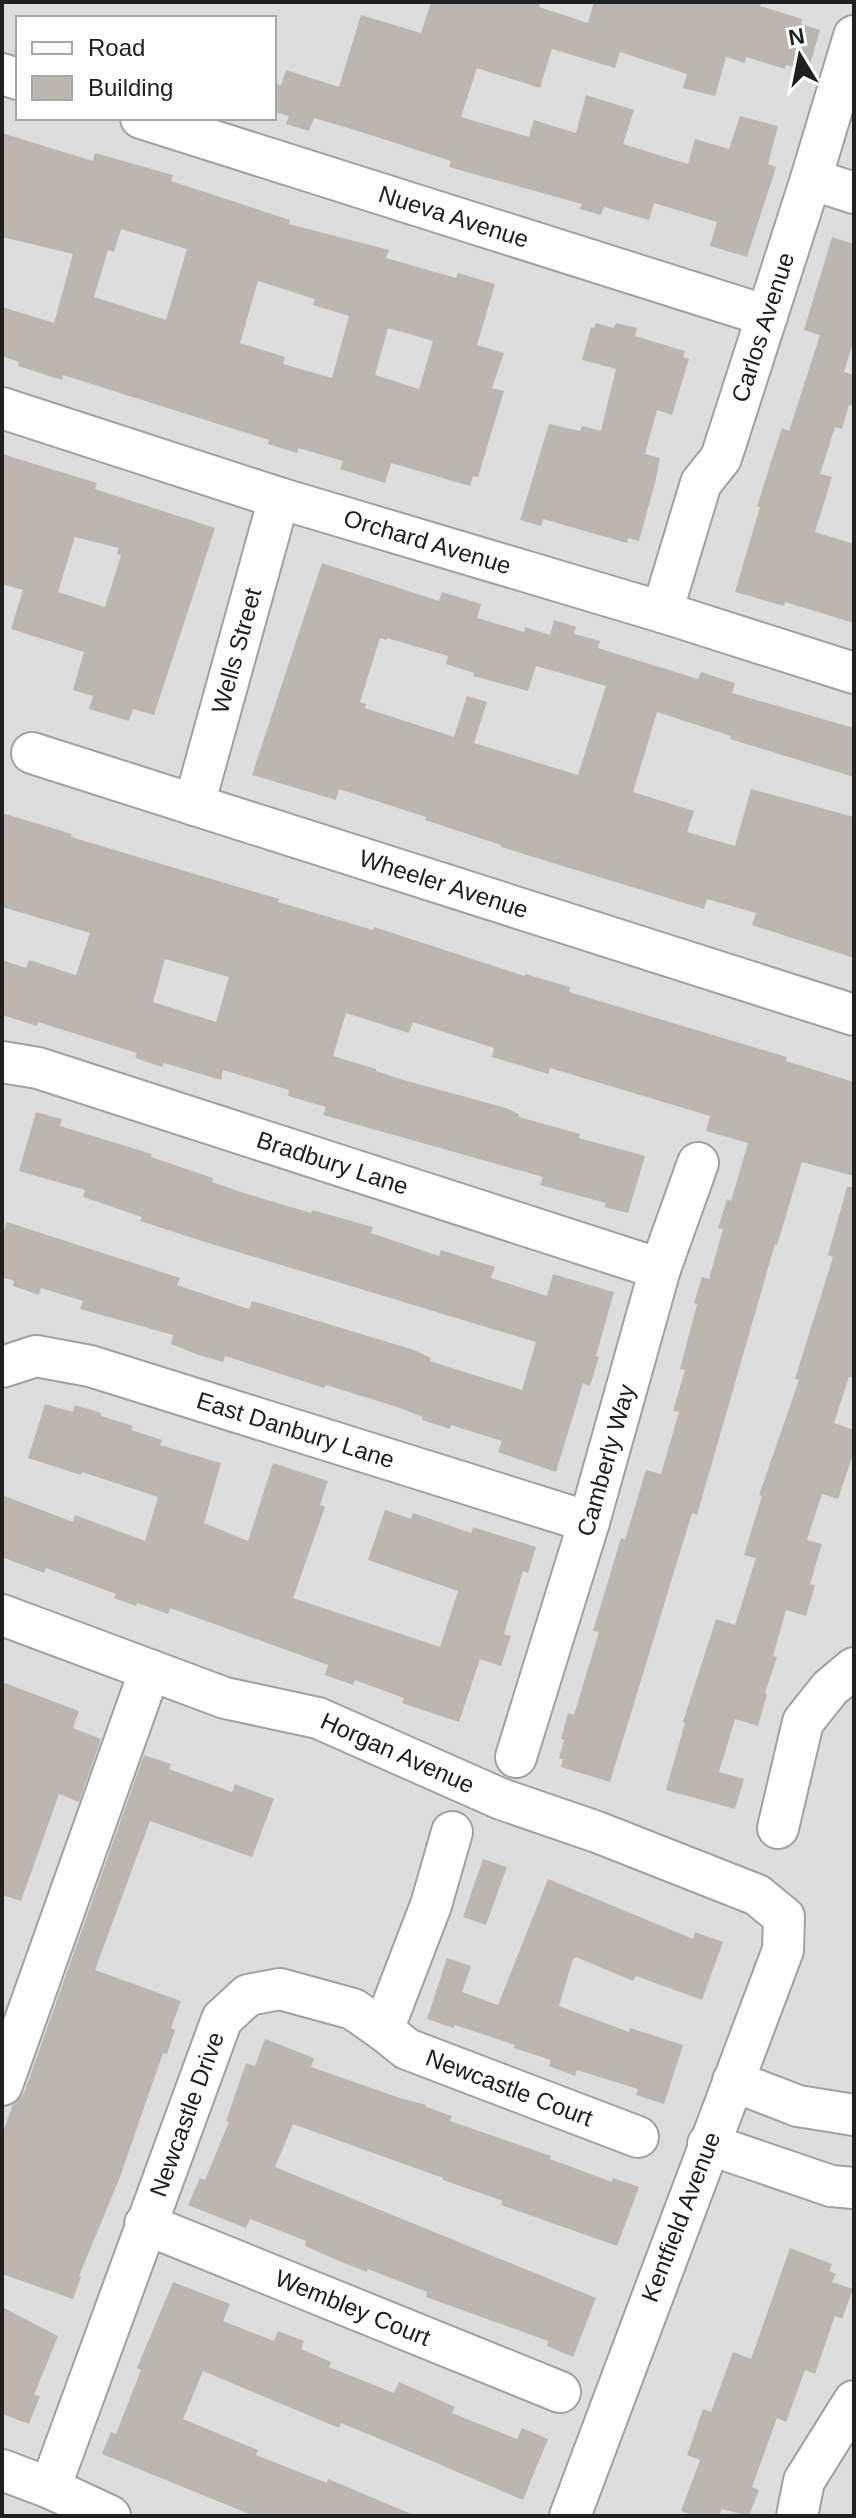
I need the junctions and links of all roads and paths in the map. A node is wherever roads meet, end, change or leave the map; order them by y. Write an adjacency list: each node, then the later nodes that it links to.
1 (854, 36): 3 (street, Carlos Avenue)
2 (147, 120): 5 (street, Nueva Avenue)
3 (811, 179): 4 (street); 5 (street, Carlos Avenue)
4 (854, 193)
5 (767, 316): 8 (street, Carlos Avenue)
6 (2, 408): 7 (street, Orchard Avenue)
7 (279, 498): 8 (street, Orchard Avenue); 11 (street, Wells Street)
8 (662, 612): 9 (street, Orchard Avenue)
9 (854, 673)
10 (32, 753): 11 (street, Wheeler Avenue)
11 (194, 805): 12 (street, Wheeler Avenue)
12 (854, 1015)
13 (2, 1062): 15 (street, Bradbury Lane)
14 (698, 1163): 15 (street, Camberly Way)
15 (660, 1269): 17 (street, Camberly Way)
16 (2, 1367): 17 (street, East Danbury Lane)
17 (589, 1522): 21 (street, Camberly Way)
18 (2, 1615): 20 (street, Horgan Avenue)
19 (854, 1668): 22 (street)
20 (150, 1670): 24 (street, Horgan Avenue); 27 (street)
21 (516, 1757)
22 (778, 1828)
23 (452, 1832): 25 (street)
24 (784, 1917): 26 (street, Kentfield Avenue)
25 (383, 2030): 29 (street, Newcastle Court); 32 (street, Newcastle Drive)
26 (733, 2081): 28 (street); 30 (street, Kentfield Avenue)
27 (2, 2085)
28 (854, 2115)
29 (638, 2137)
30 (708, 2144): 31 (street); 38 (street, Kentfield Avenue)
31 (854, 2188)
32 (145, 2224): 33 (street, Wembley Court); 36 (street, Newcastle Drive)
33 (560, 2392)
34 (854, 2401): 39 (street)
35 (2, 2470): 36 (street)
36 (50, 2488): 37 (street)
37 (110, 2516)
38 (570, 2516)
39 (797, 2516)

